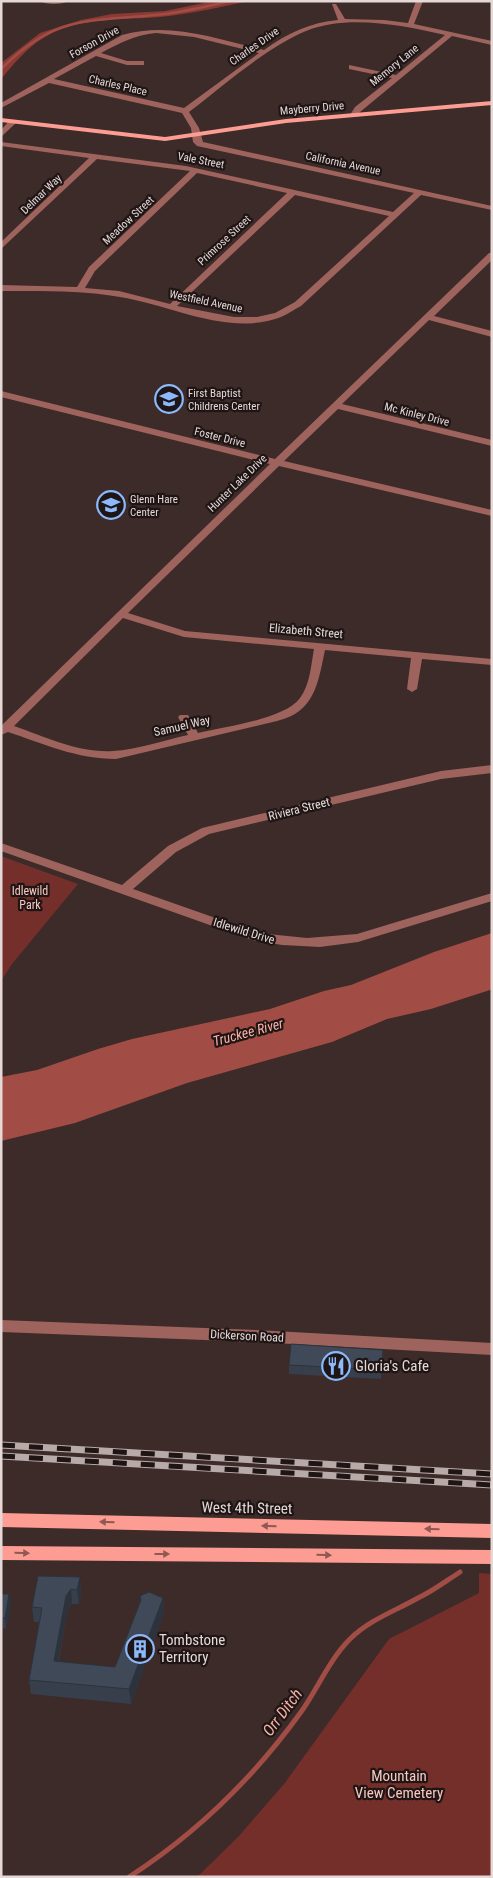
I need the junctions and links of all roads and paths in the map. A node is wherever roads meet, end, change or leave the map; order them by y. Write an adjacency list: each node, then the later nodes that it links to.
1 (44, 1): 2 (street)
2 (65, 1)
3 (420, 1): 6 (street)
4 (334, 5): 5 (street)
5 (343, 22): 6 (street, Charles Drive); 9 (street, Charles Drive)
6 (410, 26): 7 (street, Charles Drive)
7 (450, 34): 8 (street, Charles Drive); 13 (street, Memory Lane)
8 (492, 43)
9 (264, 52): 10 (street, Forson Drive); 17 (street, Charles Drive)
10 (97, 54): 11 (street); 14 (street, Forson Drive)
11 (141, 63)
12 (352, 67): 13 (street)
13 (397, 77): 18 (street, Memory Lane)
14 (47, 80): 16 (street, Forson Drive); 17 (street, Charles Place)
15 (492, 103): 18 (main road, Mayberry Drive)
16 (1, 106)
17 (185, 111): 22 (street)
18 (354, 115): 22 (main road, Mayberry Drive)
19 (1, 120): 20 (main road)
20 (13, 122): 21 (street); 22 (main road, Mayberry Drive)
21 (1, 135)
22 (196, 135): 27 (street, California Avenue)
23 (1, 144): 24 (street, Vale Street)
24 (96, 156): 25 (street, Vale Street); 30 (street, Delmar Way)
25 (196, 170): 26 (street, Vale Street); 33 (street, Meadow Street)
26 (292, 192): 29 (street, Vale Street); 34 (street, Primrose Street)
27 (420, 192): 28 (street, California Avenue); 29 (street, Westfield Avenue)
28 (492, 208)
29 (394, 215): 34 (street, Westfield Avenue)
30 (1, 247)
31 (492, 255): 35 (street, Hunter Lake Drive)
32 (1, 288): 33 (street, Westfield Avenue)
33 (80, 290): 34 (street, Westfield Avenue)
34 (172, 306)
35 (428, 317): 36 (street); 38 (street, Hunter Lake Drive)
36 (492, 334)
37 (1, 394): 40 (street, Foster Drive)
38 (337, 406): 39 (street, Mc Kinley Drive); 40 (street, Hunter Lake Drive)
39 (492, 444)
40 (276, 463): 41 (street, Foster Drive); 42 (street, Hunter Lake Drive)
41 (492, 513)
42 (120, 614): 43 (street, Elizabeth Street); 48 (street, Hunter Lake Drive)
43 (320, 646): 44 (street, Elizabeth Street); 49 (street, Samuel Way)
44 (417, 655): 45 (street, Elizabeth Street); 46 (street)
45 (492, 662)
46 (412, 689)
47 (184, 717): 49 (street)
48 (4, 729): 49 (street, Samuel Way)
49 (195, 737)
50 (492, 769): 52 (street, Riviera Street)
51 (1, 847): 52 (street, Idlewild Drive)
52 (125, 890): 53 (street, Idlewild Drive)
53 (492, 897)
54 (1, 1326): 55 (street, Dickerson Road)
55 (492, 1348)
56 (1, 1520): 57 (main road, West 4th Street, one-way to 56)
57 (492, 1531)
58 (1, 1553): 59 (main road, one-way to 59)
59 (492, 1557)

